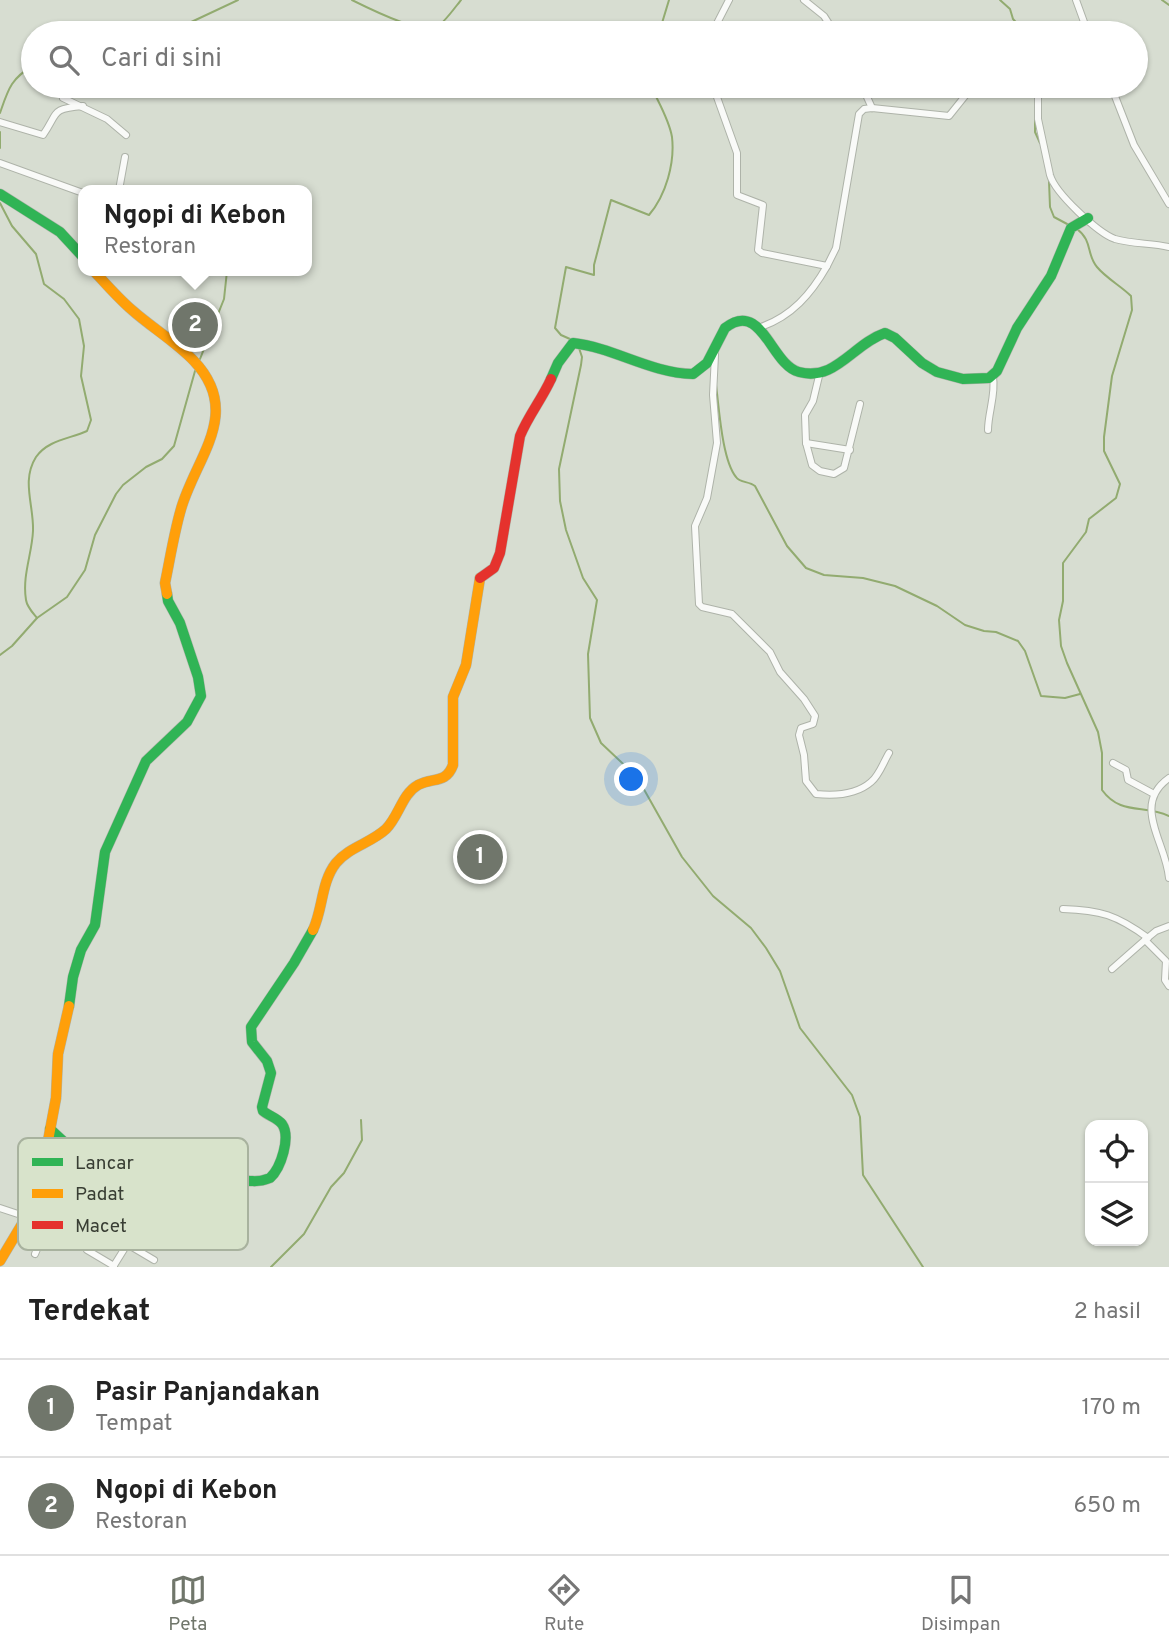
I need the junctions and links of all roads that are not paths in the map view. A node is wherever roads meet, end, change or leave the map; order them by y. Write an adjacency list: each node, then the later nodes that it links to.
1 (729, 0): 4 (street)
2 (804, 0): 5 (street)
3 (1078, 0): 6 (street)
4 (718, 21)
5 (827, 21)
6 (1084, 21)
7 (62, 98): 13 (street)
8 (717, 98): 26 (street)
9 (867, 98): 14 (street)
10 (963, 98): 14 (street)
11 (1038, 98): 23 (street)
12 (1115, 98): 22 (street)
13 (83, 106): 15 (street); 16 (street)
14 (872, 108): 26 (street)
15 (0, 122)
16 (126, 135)
17 (125, 157): 19 (street)
18 (0, 163): 20 (street)
19 (120, 185)
20 (78, 191)
21 (0, 194): 25 (street)
22 (1169, 204)
23 (1088, 218): 24 (street); 31 (street)
24 (1169, 247)
25 (78, 252)
26 (827, 266): 28 (street)
27 (99, 276): 47 (street)
28 (761, 327): 29 (street); 30 (street)
29 (715, 353): 36 (street); 50 (street)
30 (819, 376): 31 (street); 34 (street)
31 (993, 377): 33 (street)
32 (860, 404): 35 (street)
33 (988, 430)
34 (806, 443): 35 (street); 35 (street)
35 (850, 450)
36 (889, 753)
37 (1113, 763): 39 (street)
38 (1169, 778): 39 (street)
39 (1154, 794): 40 (street)
40 (1168, 866): 41 (street)
41 (1169, 878)
42 (1063, 909): 44 (street)
43 (1169, 926): 44 (street)
44 (1146, 939): 45 (street); 46 (street)
45 (1112, 969)
46 (1169, 986)
47 (50, 1129): 48 (street); 49 (street)
48 (48, 1138)
49 (61, 1138)
50 (248, 1182)
51 (0, 1208): 52 (street)
52 (18, 1218)
53 (18, 1231): 60 (street)
54 (37, 1250): 58 (street)
55 (87, 1250): 61 (street)
56 (123, 1250): 61 (street)
57 (137, 1250): 59 (street)
58 (35, 1254)
59 (154, 1260)
60 (0, 1261)
61 (114, 1266)

